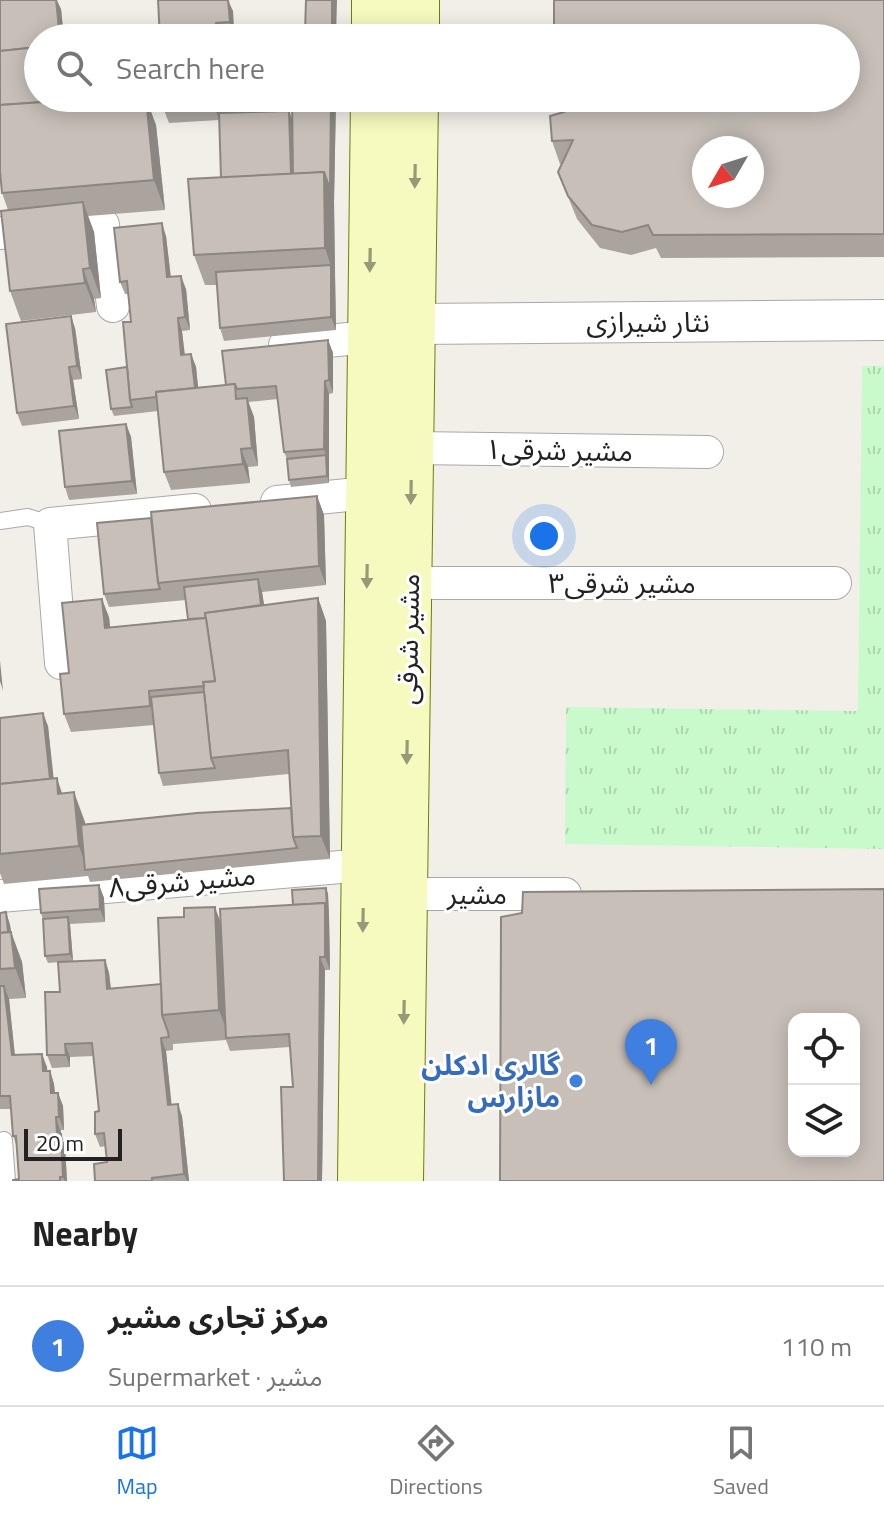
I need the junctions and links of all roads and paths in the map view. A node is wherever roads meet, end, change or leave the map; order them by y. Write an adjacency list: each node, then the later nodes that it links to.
1 (374, 0): 3 (main road)
2 (417, 0): 4 (main road)
3 (374, 24)
4 (417, 24)
5 (373, 112): 11 (main road, مشیر شرقی, one-way to 11)
6 (416, 112): 10 (main road, مشیر شرقی, one-way to 10)
7 (0, 233): 8 (street)
8 (113, 306)
9 (884, 320): 10 (street, نثار شیرازی)
10 (413, 324): 13 (main road, مشیر شرقی)
11 (369, 337): 12 (street); 15 (main road, مشیر شرقی)
12 (249, 349)
13 (412, 448): 14 (street, ۱مشیر شرقی); 18 (main road, مشیر شرقی, one-way to 18)
14 (707, 452)
15 (368, 493): 17 (street); 21 (main road, مشیر شرقی, one-way to 21)
16 (0, 521): 17 (lane)
17 (50, 524): 20 (street)
18 (409, 583): 19 (street, ۳مشیر شرقی); 22 (main road, مشیر شرقی, one-way to 22)
19 (835, 583)
20 (61, 663)
21 (364, 865): 24 (street, مشیر شرقی۸); 27 (main road, مشیر شرقی, one-way to 27)
22 (405, 894): 23 (street, مشیر); 28 (main road, مشیر شرقی, one-way to 28)
23 (597, 894)
24 (0, 896)
25 (4, 1140): 26 (lane)
26 (7, 1181)
27 (360, 1181)
28 (401, 1181)

